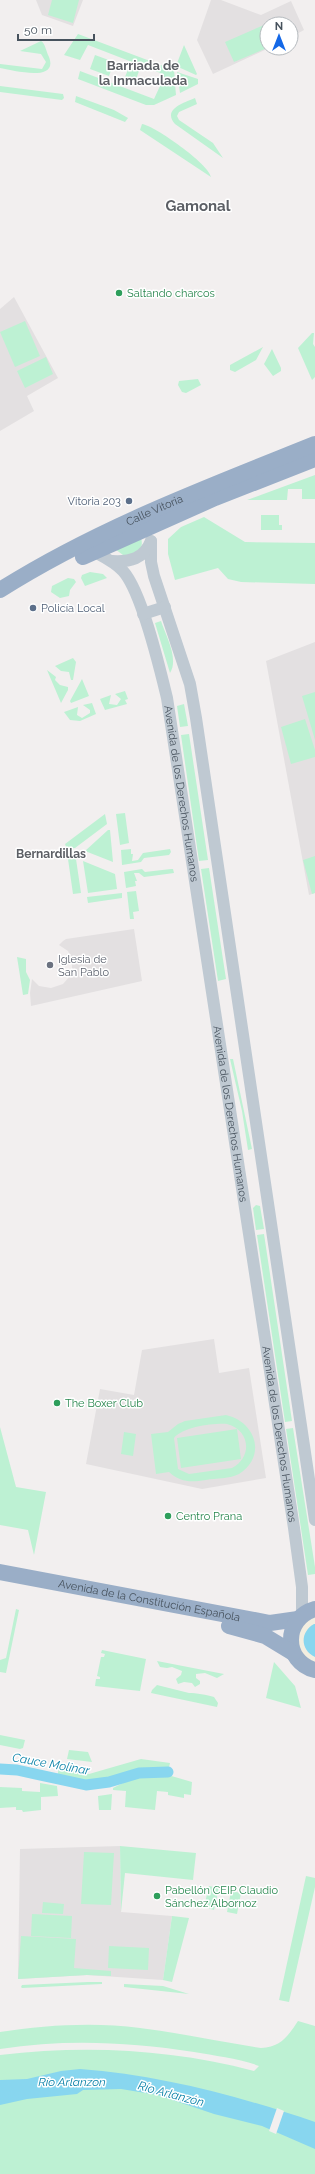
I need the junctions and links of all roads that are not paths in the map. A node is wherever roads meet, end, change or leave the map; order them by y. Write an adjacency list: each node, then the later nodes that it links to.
1 (315, 444): 3 (highway, Calle Vitoria)
2 (315, 459): 3 (highway, Calle Vitoria)
3 (148, 520): 4 (street, Avenida de los Derechos Humanos); 5 (highway, Calle Vitoria); 7 (highway, Calle Vitoria)
4 (151, 541): 6 (street); 9 (street, Avenida de los Derechos Humanos)
5 (93, 551): 6 (street, Avenida de los Derechos Humanos); 8 (highway, Calle Vitoria)
6 (112, 561): 10 (street, Avenida de los Derechos Humanos)
7 (0, 590)
8 (0, 603)
9 (165, 607): 10 (street); 11 (street, Avenida de los Derechos Humanos)
10 (143, 614): 14 (street, Avenida de los Derechos Humanos)
11 (315, 1520)
12 (0, 1572): 14 (highway, Avenida de la Constitución Española)
13 (0, 1582): 15 (highway, Avenida de la Constitución Española)
14 (305, 1615): 15 (highway)
15 (293, 1653): 16 (highway, Avenida de la Constitución Española)
16 (315, 1670)

